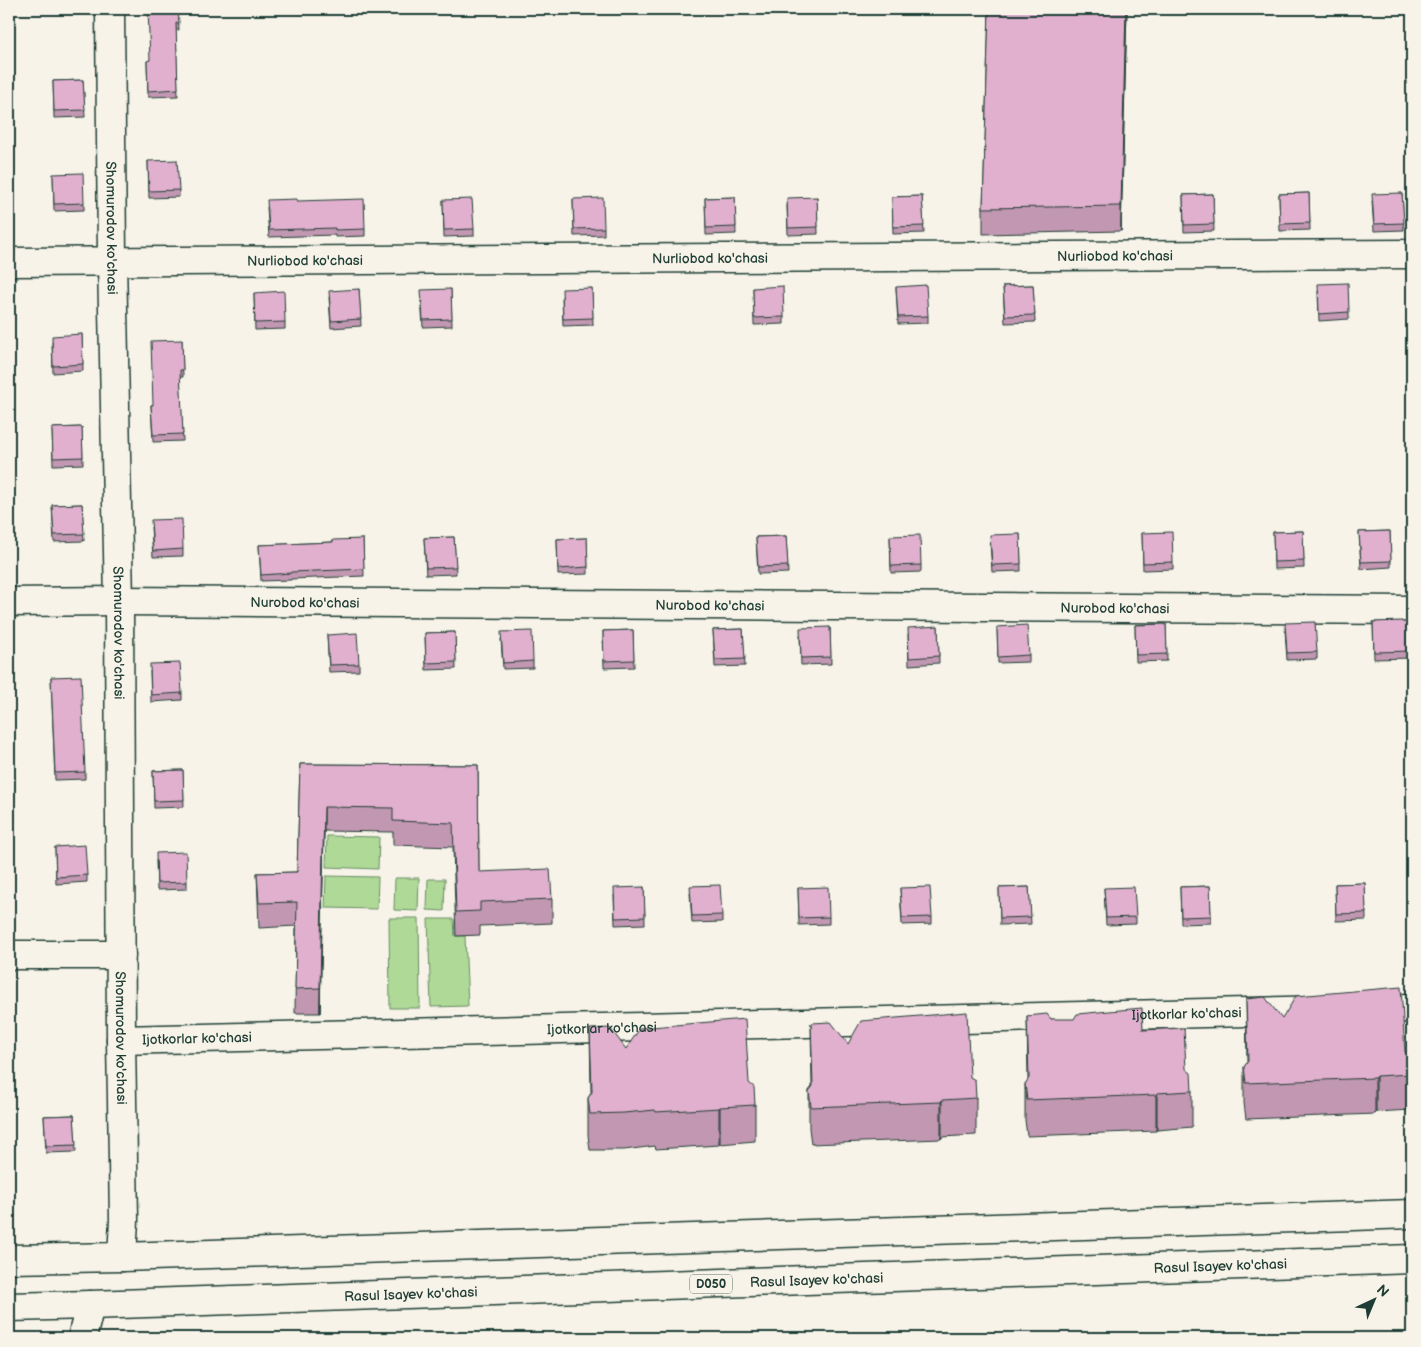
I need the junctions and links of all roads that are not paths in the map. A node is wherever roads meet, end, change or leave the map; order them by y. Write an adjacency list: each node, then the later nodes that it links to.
1 (110, 9): 3 (street, Shomurodov ko'chasi)
2 (1412, 254): 3 (street, Nurliobod ko'chasi)
3 (112, 260): 4 (street, Nurliobod ko'chasi); 5 (street, Shomurodov ko'chasi)
4 (9, 262)
5 (119, 601): 6 (street, Nurobod ko'chasi); 7 (street, Nurobod ko'chasi); 8 (street, Shomurodov ko'chasi)
6 (9, 602)
7 (1412, 610)
8 (121, 955): 9 (street); 11 (street, Shomurodov ko'chasi)
9 (9, 956)
10 (1412, 1008): 11 (street, Ijotkorlar ko'chasi)
11 (121, 1040): 13 (street, Shomurodov ko'chasi)
12 (1412, 1214): 13 (street)
13 (122, 1257): 14 (street)
14 (9, 1259)
15 (1412, 1260): 16 (street, Rasul Isayev ko'chasi / D050)
16 (90, 1305): 17 (street, Rasul Isayev ko'chasi / D050); 18 (street)
17 (9, 1306)
18 (82, 1338)

